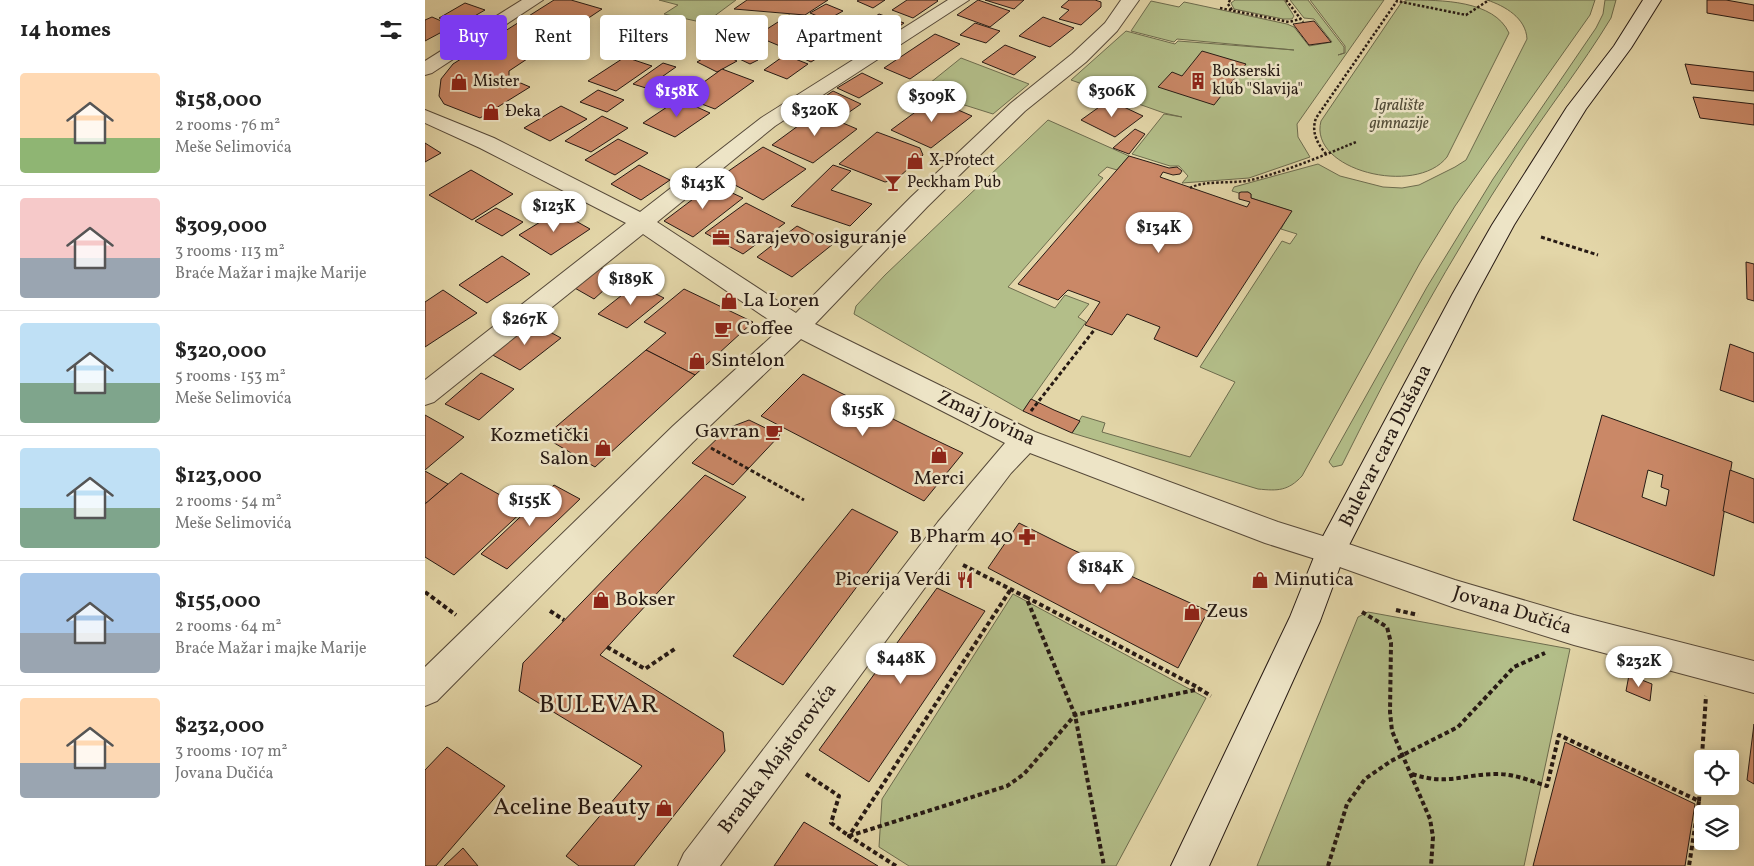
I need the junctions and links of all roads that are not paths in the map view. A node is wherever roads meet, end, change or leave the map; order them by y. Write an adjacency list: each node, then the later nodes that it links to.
1 (534, 0): 7 (street)
2 (960, 0): 9 (street)
3 (1629, 0): 6 (street, Bulevar cara Dušana)
4 (1652, 0): 6 (street, Bulevar cara Dušana)
5 (1126, 1): 10 (street)
6 (1622, 48): 13 (street, Bulevar cara Dušana)
7 (425, 69)
8 (425, 116): 9 (street, Zmaj Jovina)
9 (643, 223): 10 (street, Zmaj Jovina); 11 (street)
10 (798, 327): 12 (street, Zmaj Jovina); 15 (street)
11 (425, 395)
12 (1027, 427): 13 (street, Zmaj Jovina); 16 (street, Branka Majstorovića)
13 (1331, 551): 14 (street, Jovana Dučića); 17 (street, Bulevar cara Dušana)
14 (1754, 677)
15 (425, 690)
16 (697, 866)
17 (1190, 866)

